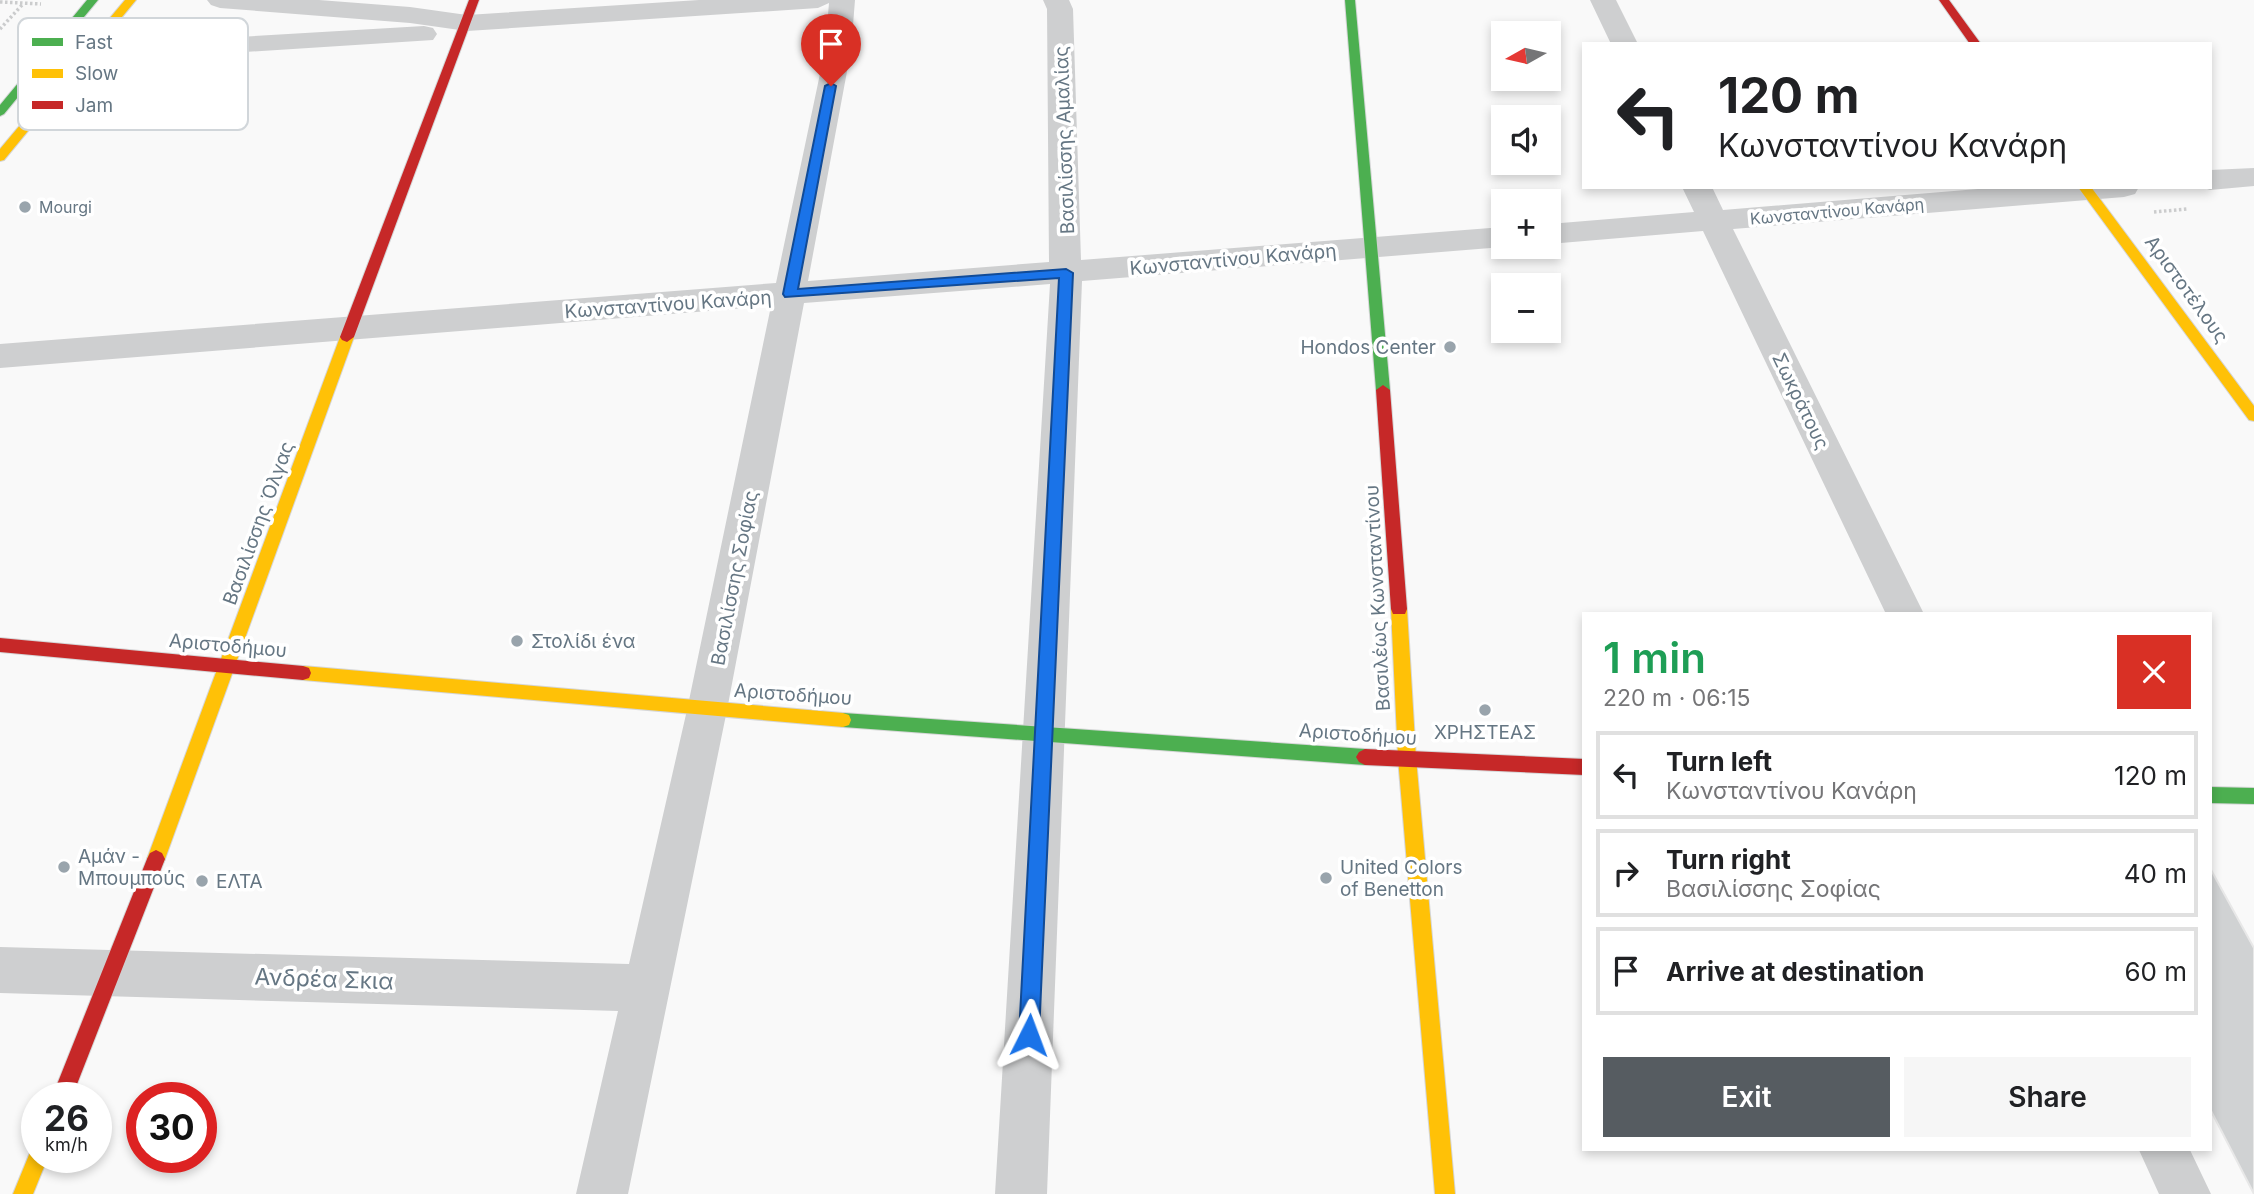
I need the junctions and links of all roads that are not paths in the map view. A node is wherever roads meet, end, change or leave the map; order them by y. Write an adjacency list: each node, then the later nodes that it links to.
1 (93, 0): 11 (street)
2 (131, 0): 12 (street)
3 (220, 0): 10 (street)
4 (818, 0): 10 (street)
5 (842, 0): 29 (street, Βασιλίσσης Σοφίας)
6 (1350, 0): 27 (street, Βασιλέως Κωνσταντίνου)
7 (1603, 0): 13 (street)
8 (1944, 0): 14 (street)
9 (1058, 5): 28 (street, Βασιλίσσης Αμαλίας)
10 (470, 11): 15 (street); 30 (street, Βασιλίσσης Όλγας)
11 (78, 18)
12 (116, 18)
13 (1624, 42)
14 (1975, 42)
15 (248, 45)
16 (18, 90): 17 (street)
17 (0, 112)
18 (23, 130): 19 (street)
19 (0, 157)
20 (2254, 177): 21 (street)
21 (2212, 180)
22 (1698, 189): 24 (street, Σωκράτους)
23 (2085, 189): 24 (street, Κωνσταντίνου Κανάρη); 32 (street, Αριστοτέλους)
24 (1714, 221): 25 (street, Κωνσταντίνου Κανάρη); 33 (street, Σωκράτους)
25 (1561, 233)
26 (1491, 238): 27 (street, Κωνσταντίνου Κανάρη)
27 (1370, 248): 28 (street, Κωνσταντίνου Κανάρη); 38 (street, Βασιλέως Κωνσταντίνου)
28 (1066, 273): 29 (street, Κωνσταντίνου Κανάρη); 37 (street, Βασιλίσσης Αμαλίας)
29 (790, 294): 30 (street, Κωνσταντίνου Κανάρη); 36 (street, Βασιλίσσης Σοφίας)
30 (350, 328): 31 (street, Κωνσταντίνου Κανάρη); 35 (street, Βασιλίσσης Όλγας)
31 (0, 356)
32 (2254, 416)
33 (1904, 612)
34 (0, 645): 35 (street, Αριστοδήμου)
35 (228, 666): 36 (street, Αριστοδήμου); 43 (street, Βασιλίσσης Όλγας)
36 (707, 710): 37 (street, Αριστοδήμου); 44 (street, Βασιλίσσης Σοφίας)
37 (1043, 732): 38 (street, Αριστοδήμου); 50 (street, Βασιλίσσης Αμαλίας)
38 (1407, 758): 39 (street, Αριστοδήμου); 51 (street, Βασιλέως Κωνσταντίνου)
39 (1582, 767)
40 (2212, 795): 41 (street)
41 (2254, 796)
42 (0, 970): 43 (street, Ανδρέα Σκια)
43 (113, 973): 44 (street, Ανδρέα Σκια); 45 (street, Βασιλίσσης Όλγας)
44 (648, 988): 49 (street, Βασιλίσσης Σοφίας)
45 (68, 1082)
46 (2164, 1151): 52 (street)
47 (32, 1173): 48 (street)
48 (23, 1194)
49 (602, 1194)
50 (1021, 1194)
51 (1445, 1194)
52 (2185, 1194)

